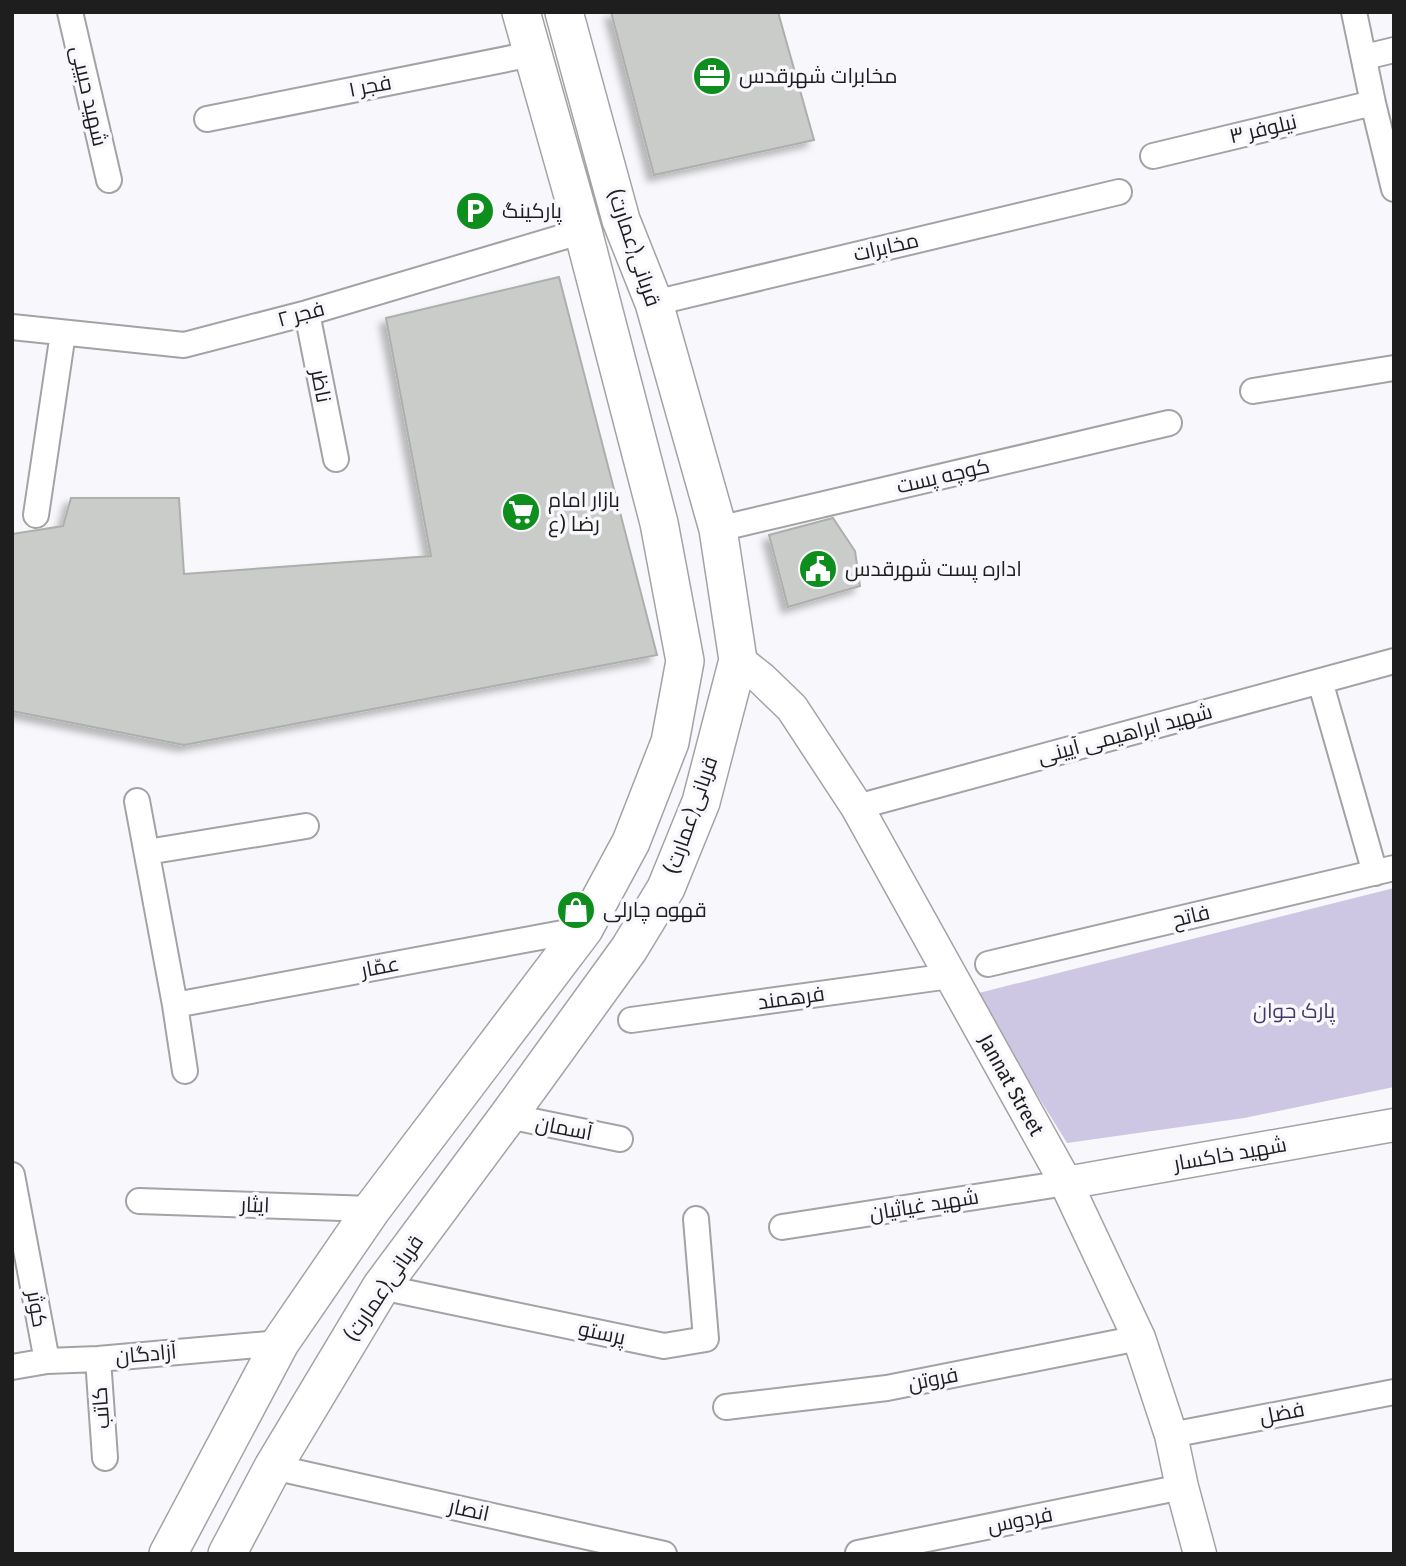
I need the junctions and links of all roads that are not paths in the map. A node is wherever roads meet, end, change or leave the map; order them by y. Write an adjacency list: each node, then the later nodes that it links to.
1 (70, 12): 11 (street, شهید حبیبی)
2 (522, 12): 6 (main road, (عمارت)قربانی)
3 (564, 12): 14 (main road, (عمارت)قربانی)
4 (1354, 12): 7 (street)
5 (1394, 50): 7 (street)
6 (532, 54): 9 (street, فجر ۱); 15 (main road, (عمارت)قربانی)
7 (1364, 57): 8 (street)
8 (1373, 103): 10 (street, نیلوفر ۳); 12 (street)
9 (207, 119)
10 (1153, 156)
11 (109, 180)
12 (1394, 189)
13 (1119, 192): 16 (street, مخابرات)
14 (621, 220): 15 (main road); 16 (main road, (عمارت)قربانی)
15 (583, 231): 17 (street, فجر ۲); 27 (main road, (عمارت)قربانی)
16 (653, 303): 25 (main road, (عمارت)قربانی)
17 (307, 313): 19 (street, فجر ۲); 23 (street, ناظر)
18 (12, 327): 19 (street, فجر ۲)
19 (63, 333): 24 (street)
20 (1394, 368): 21 (street)
21 (1253, 391)
22 (1169, 422): 25 (street, کوچه پست)
23 (336, 459)
24 (36, 516)
25 (718, 529): 26 (main road, (عمارت)قربانی)
26 (738, 660): 27 (main road); 31 (street, Jannat Street); 41 (main road, (عمارت)قربانی)
27 (685, 661): 35 (main road, (عمارت)قربانی)
28 (1394, 661): 29 (street, شهید ابراهیمی آیینی)
29 (1320, 681): 31 (street, شهید ابراهیمی آیینی); 34 (street)
30 (137, 801): 33 (street)
31 (857, 807): 37 (street, Jannat Street)
32 (306, 826): 33 (street)
33 (147, 852): 38 (street)
34 (1384, 871): 36 (street, فاتح)
35 (584, 929): 38 (street, عمّار); 47 (main road, (عمارت)قربانی)
36 (988, 964)
37 (950, 976): 39 (street, فرهمند); 45 (street, Jannat Street)
38 (175, 1005): 40 (street)
39 (631, 1020)
40 (185, 1071)
41 (508, 1116): 43 (street, آسمان); 50 (main road, (عمارت)قربانی)
42 (1394, 1125): 45 (street, شهید خاکسار)
43 (620, 1139)
44 (12, 1175): 54 (street, کوثر)
45 (1066, 1183): 49 (street, شهید غیاثیان); 51 (street, Jannat Street)
46 (139, 1201): 47 (street, ایثار)
47 (372, 1209): 52 (main road, (عمارت)قربانی)
48 (696, 1219): 50 (street, پرستو)
49 (782, 1227)
50 (381, 1287): 60 (main road, (عمارت)قربانی)
51 (1139, 1338): 57 (street, فروتن); 58 (street, Jannat Street)
52 (280, 1343): 53 (street, آزادگان); 63 (main road, (عمارت)قربانی)
53 (98, 1359): 54 (street, آزادگان); 59 (street, کاتب)
54 (47, 1361): 55 (street, آزادگان)
55 (12, 1367)
56 (1394, 1392): 58 (street, فضل)
57 (726, 1407)
58 (1171, 1435): 61 (street, Jannat Street)
59 (105, 1458)
60 (273, 1467): 64 (main road, (عمارت)قربانی); 65 (street, انصار)
61 (1182, 1488): 62 (street, فردوس); 66 (street, Jannat Street)
62 (858, 1553)
63 (168, 1554)
64 (227, 1554)
65 (664, 1554)
66 (1200, 1554)

